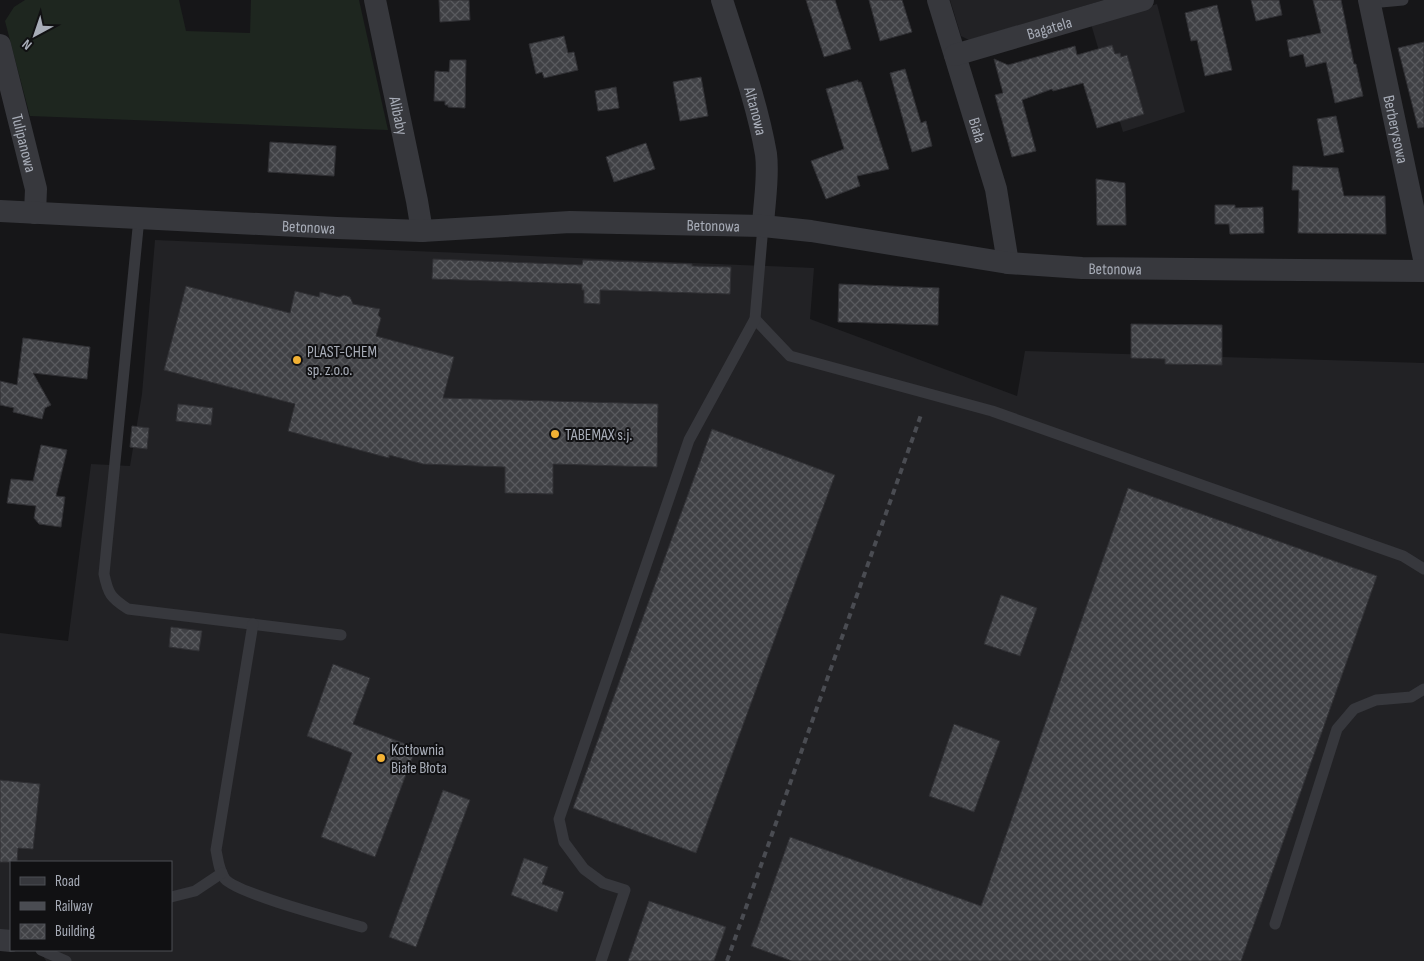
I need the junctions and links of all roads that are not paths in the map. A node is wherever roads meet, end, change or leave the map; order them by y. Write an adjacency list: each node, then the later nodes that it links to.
1 (375, 0): 13 (street, Alibaby)
2 (722, 0): 12 (street, Altanowa)
3 (938, 0): 8 (street, Biała)
4 (1143, 0): 8 (street, Bagatela)
5 (1403, 0): 6 (lane)
6 (1369, 1): 14 (street, Berberysowa)
7 (0, 45): 10 (street, Tulipanowa)
8 (955, 55): 15 (street, Biała)
9 (0, 211): 10 (street, Betonowa)
10 (35, 213): 11 (street, Betonowa)
11 (139, 218): 13 (street, Betonowa); 19 (lane)
12 (763, 226): 13 (street, Betonowa); 15 (street, Betonowa); 17 (lane)
13 (422, 231)
14 (1424, 259)
15 (1008, 263): 16 (street, Betonowa)
16 (1424, 271)
17 (755, 319): 18 (lane); 28 (lane)
18 (1424, 569)
19 (253, 624): 20 (lane); 22 (lane)
20 (341, 635)
21 (1424, 689): 24 (lane)
22 (222, 873): 23 (lane); 25 (lane)
23 (172, 897)
24 (1275, 924)
25 (362, 927)
26 (43, 951): 27 (lane)
27 (66, 961)
28 (601, 961)

